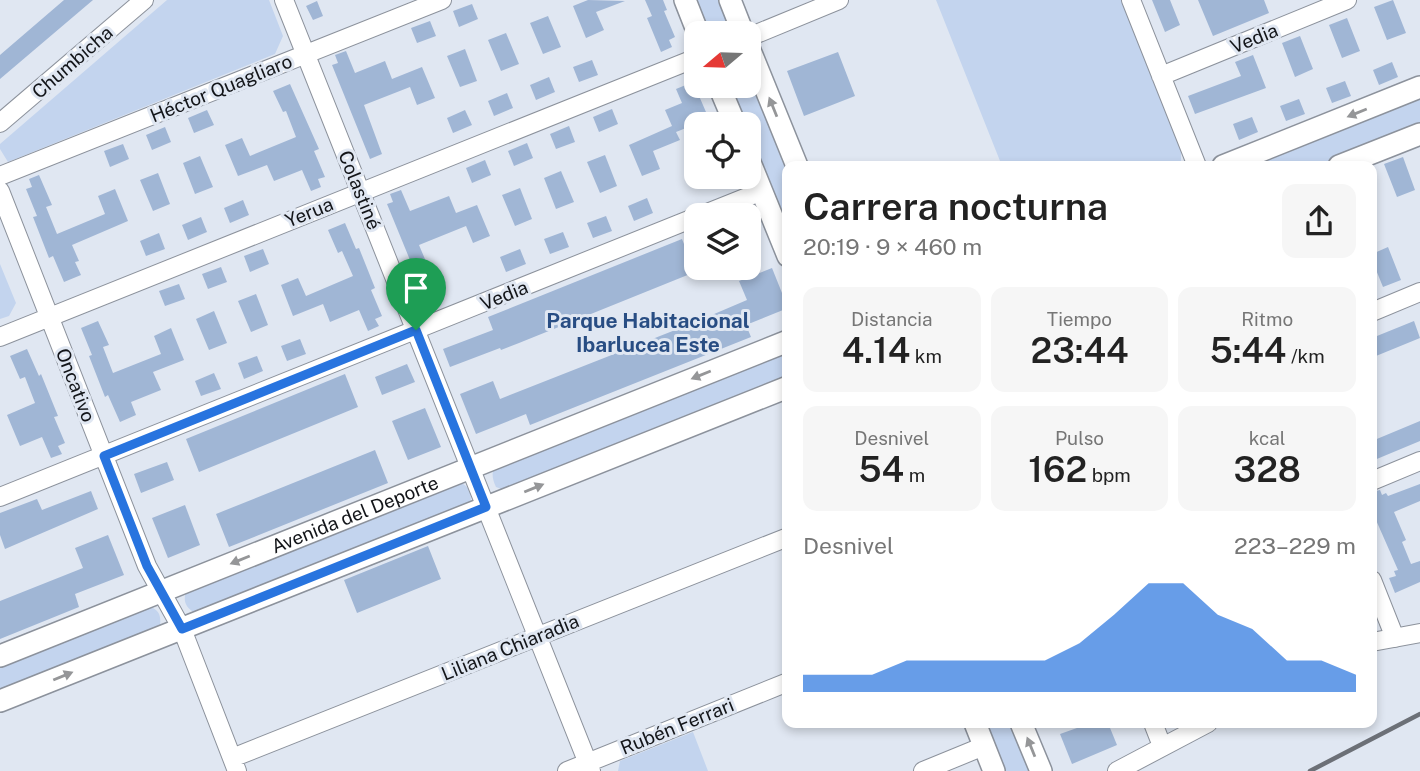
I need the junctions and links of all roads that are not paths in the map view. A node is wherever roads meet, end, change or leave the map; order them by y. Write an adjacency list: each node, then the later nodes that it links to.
1 (144, 0): 17 (street, Chumbicha)
2 (284, 0): 12 (street, Colastiné)
3 (442, 0): 12 (street, Héctor Quagliaro)
4 (685, 0): 9 (street)
5 (730, 0): 10 (street)
6 (839, 0): 11 (street)
7 (1131, 0): 14 (street)
8 (1347, 0): 14 (street, Vedia)
9 (693, 21)
10 (738, 21)
11 (761, 32)
12 (306, 55): 23 (street, Héctor Quagliaro); 25 (street, Colastiné)
13 (684, 63): 25 (street, Yerua)
14 (1161, 76): 20 (street)
15 (761, 78): 19 (street, one-way to 15)
16 (1420, 87): 21 (street, one-way to 21)
17 (0, 123)
18 (1420, 134): 22 (street)
19 (795, 161)
20 (1195, 161)
21 (1235, 161)
22 (1352, 161)
23 (0, 176)
24 (0, 191): 32 (street, Oncativo)
25 (360, 191): 32 (street, Yerua); 33 (street, Colastiné)
26 (762, 191): 27 (street); 29 (street)
27 (732, 203)
28 (684, 223): 33 (street, Vedia)
29 (782, 241)
30 (1420, 292): 31 (street)
31 (1377, 310)
32 (49, 317): 34 (street, Yerua); 37 (street, Oncativo)
33 (416, 330): 37 (street, Vedia); 39 (street, Colastiné)
34 (0, 337)
35 (782, 343): 39 (street, Avenida del Deporte, one-way to 39)
36 (782, 389): 42 (street, one-way to 36)
37 (104, 456): 41 (street, Vedia); 44 (street, Oncativo)
38 (1420, 461): 40 (street)
39 (471, 468): 42 (street, Colastiné); 44 (street, Avenida del Deporte, one-way to 44)
40 (1377, 479)
41 (0, 497)
42 (486, 507): 46 (street); 48 (street, Colastiné)
43 (782, 539): 48 (street, Liliana Chiaradia)
44 (161, 592): 46 (street, Oncativo); 51 (street, Avenida del Deporte)
45 (1377, 593): 49 (street)
46 (182, 629): 53 (street, one-way to 46); 60 (street, Oncativo)
47 (1420, 633): 49 (street)
48 (538, 636): 60 (street, Liliana Chiaradia); 61 (street, Colastiné)
49 (1395, 638): 50 (street)
50 (1377, 641)
51 (0, 656)
52 (782, 685): 61 (street, Rubén Ferrari)
53 (0, 701)
54 (977, 728): 58 (street)
55 (1023, 728): 65 (street, one-way to 55)
56 (1155, 728): 59 (street)
57 (1198, 728): 59 (street)
58 (984, 746): 63 (street); 64 (street)
59 (1162, 746): 66 (street)
60 (234, 764)
61 (589, 767): 62 (street, Rubén Ferrari)
62 (567, 771)
63 (923, 771)
64 (994, 771)
65 (1041, 771)
66 (1117, 771)

